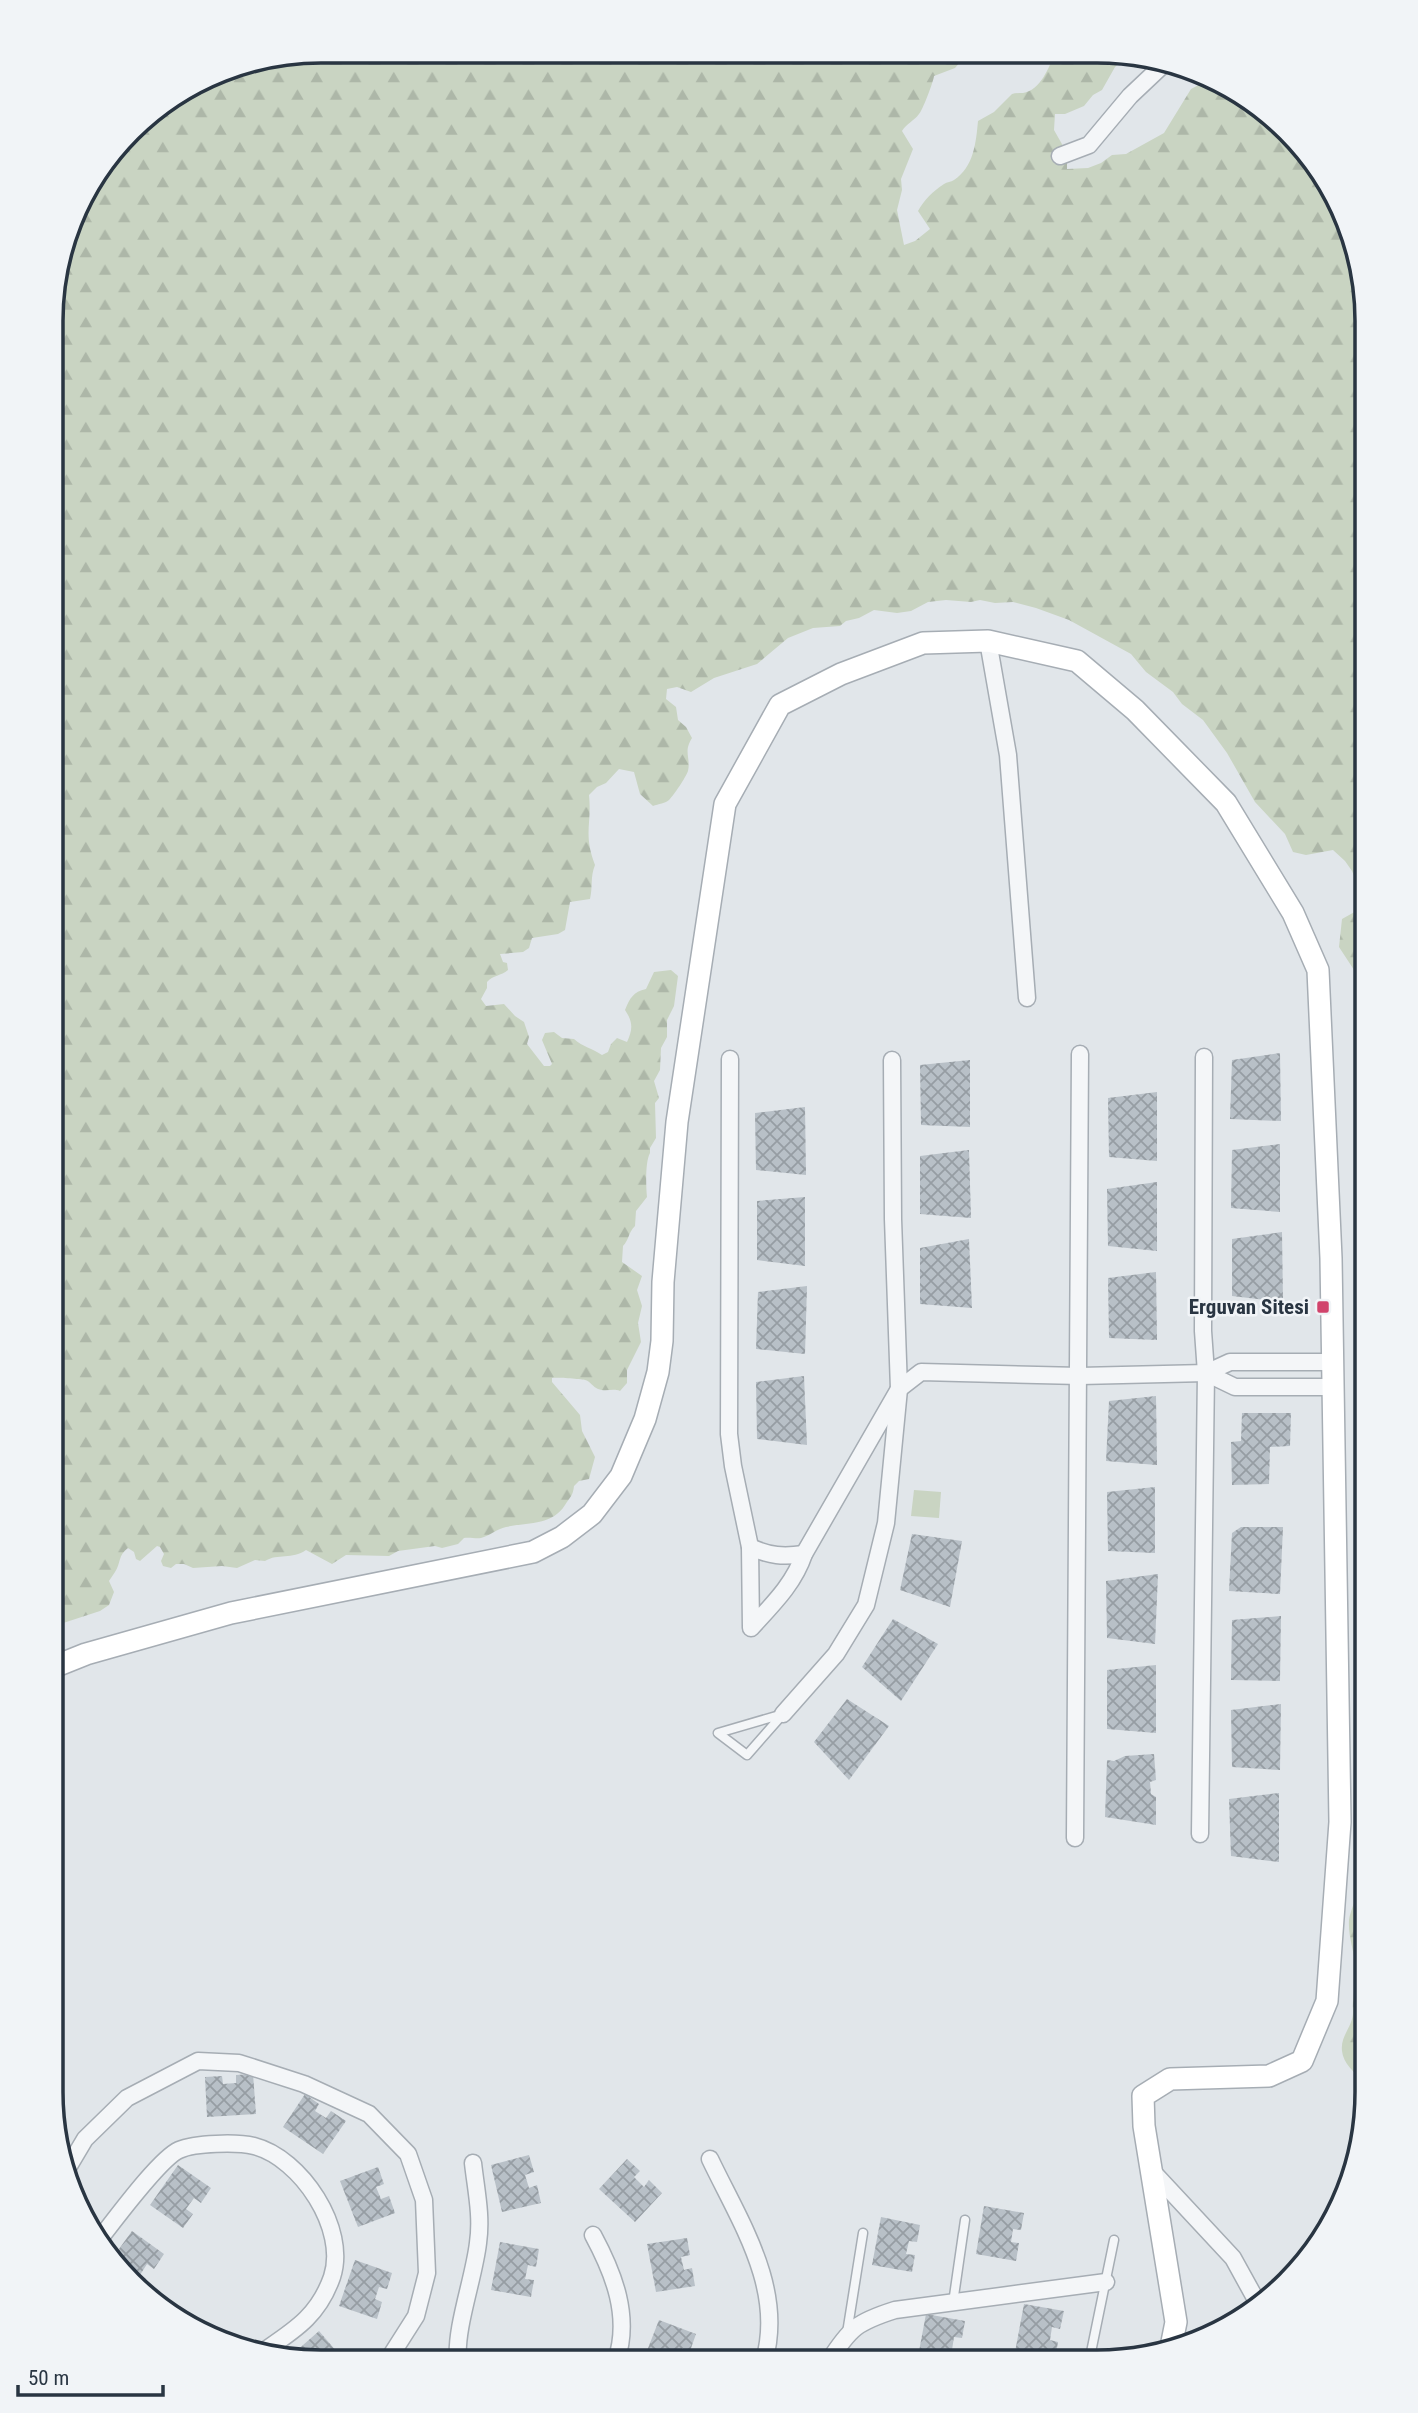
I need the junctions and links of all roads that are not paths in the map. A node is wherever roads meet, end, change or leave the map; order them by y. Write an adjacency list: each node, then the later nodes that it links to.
1 (1157, 70): 2 (street)
2 (1060, 156)
3 (988, 641): 4 (street); 9 (street); 16 (street)
4 (1027, 998)
5 (1080, 1054): 11 (street)
6 (1204, 1057): 10 (street)
7 (730, 1059): 14 (street)
8 (892, 1060): 13 (street)
9 (1332, 1362): 10 (street); 12 (street)
10 (1206, 1373): 11 (street); 12 (street); 18 (street)
11 (1080, 1376): 13 (street); 19 (street)
12 (1332, 1387): 23 (street)
13 (899, 1389): 15 (street); 17 (street)
14 (750, 1547): 15 (street); 15 (street)
15 (804, 1554)
16 (63, 1664)
17 (783, 1714): 17 (lane)
18 (1200, 1834)
19 (1075, 1838)
20 (710, 2159): 38 (street)
21 (73, 2160): 35 (street)
22 (473, 2163): 36 (street)
23 (1152, 2171): 30 (street); 33 (street)
24 (965, 2220): 31 (lane)
25 (105, 2232): 34 (street)
26 (863, 2233): 32 (lane)
27 (593, 2235): 37 (street)
28 (1114, 2241): 29 (lane)
29 (1106, 2282): 31 (street); 40 (lane)
30 (1254, 2297)
31 (953, 2303): 32 (street)
32 (846, 2334): 39 (street)
33 (1173, 2338)
34 (273, 2345)
35 (394, 2350)
36 (459, 2350)
37 (620, 2350)
38 (766, 2350)
39 (836, 2350)
40 (1092, 2350)

